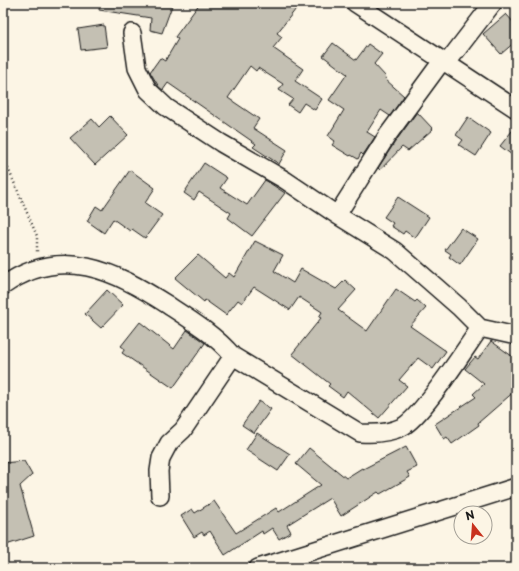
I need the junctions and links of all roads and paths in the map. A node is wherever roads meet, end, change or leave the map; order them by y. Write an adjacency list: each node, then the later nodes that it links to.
1 (355, 3): 4 (street)
2 (493, 3): 4 (street)
3 (132, 33): 7 (street)
4 (444, 62): 5 (street); 7 (street)
5 (516, 109)
6 (3, 162): 8 (path)
7 (337, 215): 10 (street)
8 (36, 255)
9 (3, 286): 12 (street)
10 (480, 328): 11 (street); 12 (street)
11 (516, 336)
12 (233, 356): 14 (street)
13 (516, 487): 16 (street)
14 (160, 496)
15 (516, 565): 17 (path)
16 (258, 568)
17 (507, 568)

